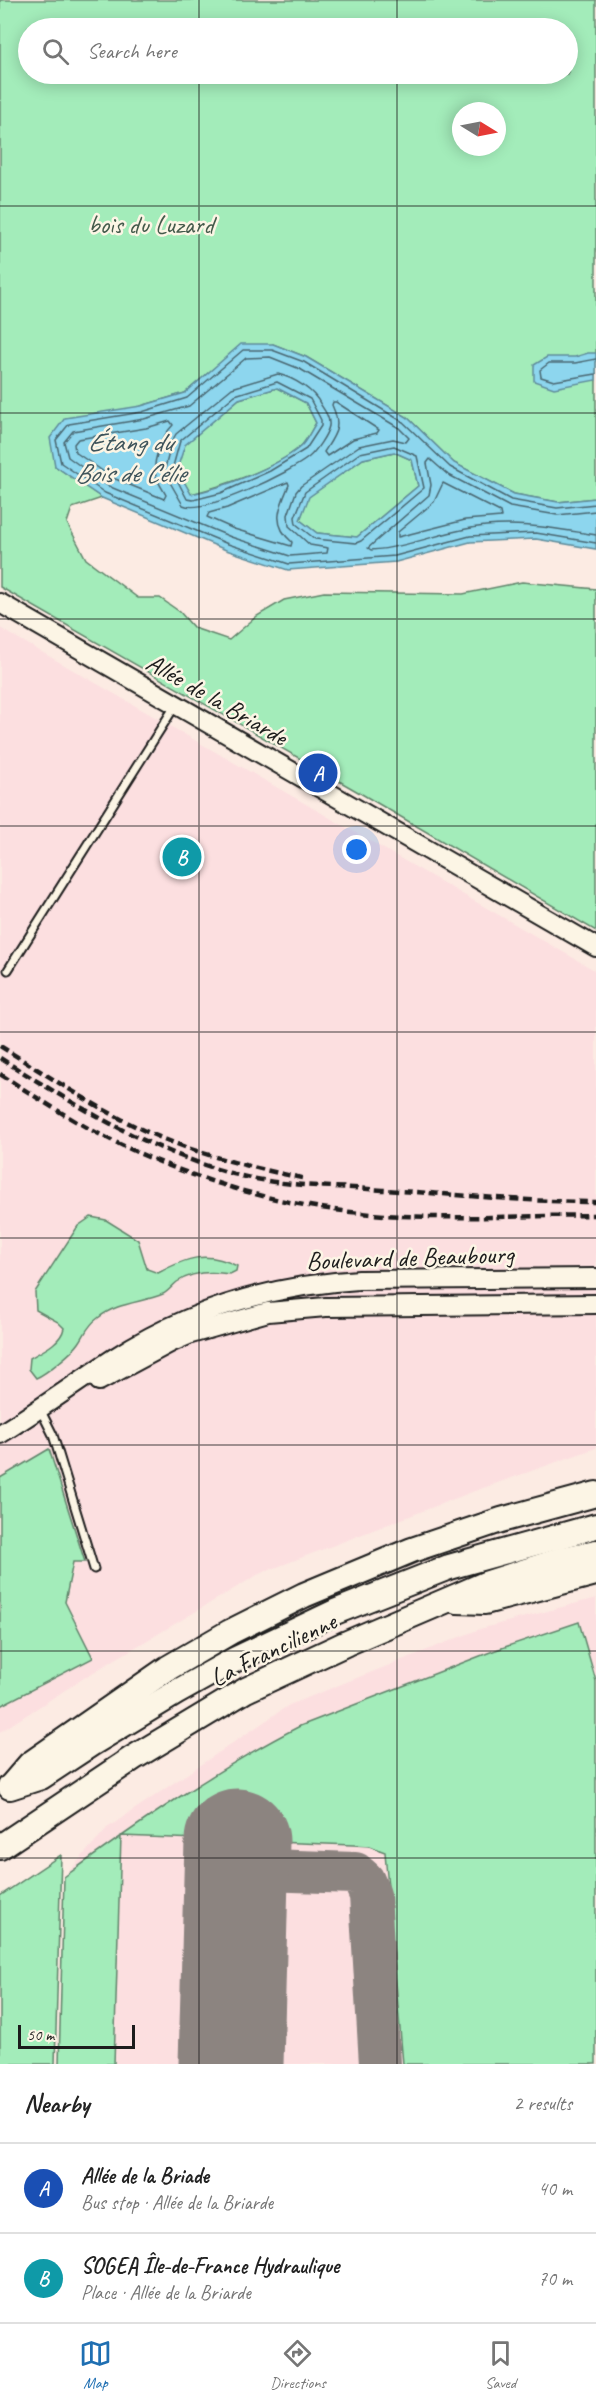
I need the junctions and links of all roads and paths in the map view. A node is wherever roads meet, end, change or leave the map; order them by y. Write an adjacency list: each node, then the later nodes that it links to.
1 (0, 603): 2 (main road, Allée de la Briarde)
2 (175, 705): 3 (main road, Allée de la Briarde); 4 (lane)
3 (596, 947)
4 (8, 970)
5 (596, 1278): 7 (main road, Boulevard de Beaubourg)
6 (596, 1304): 7 (main road, Boulevard de Beaubourg)
7 (40, 1409): 8 (main road, Boulevard de Beaubourg); 12 (lane)
8 (0, 1434)
9 (596, 1494): 15 (highway)
10 (596, 1526): 15 (highway, La Francilienne)
11 (596, 1552): 14 (highway, La Francilienne)
12 (94, 1569)
13 (596, 1573): 14 (highway)
14 (448, 1601): 16 (highway, La Francilienne)
15 (5, 1791)
16 (0, 1847)

